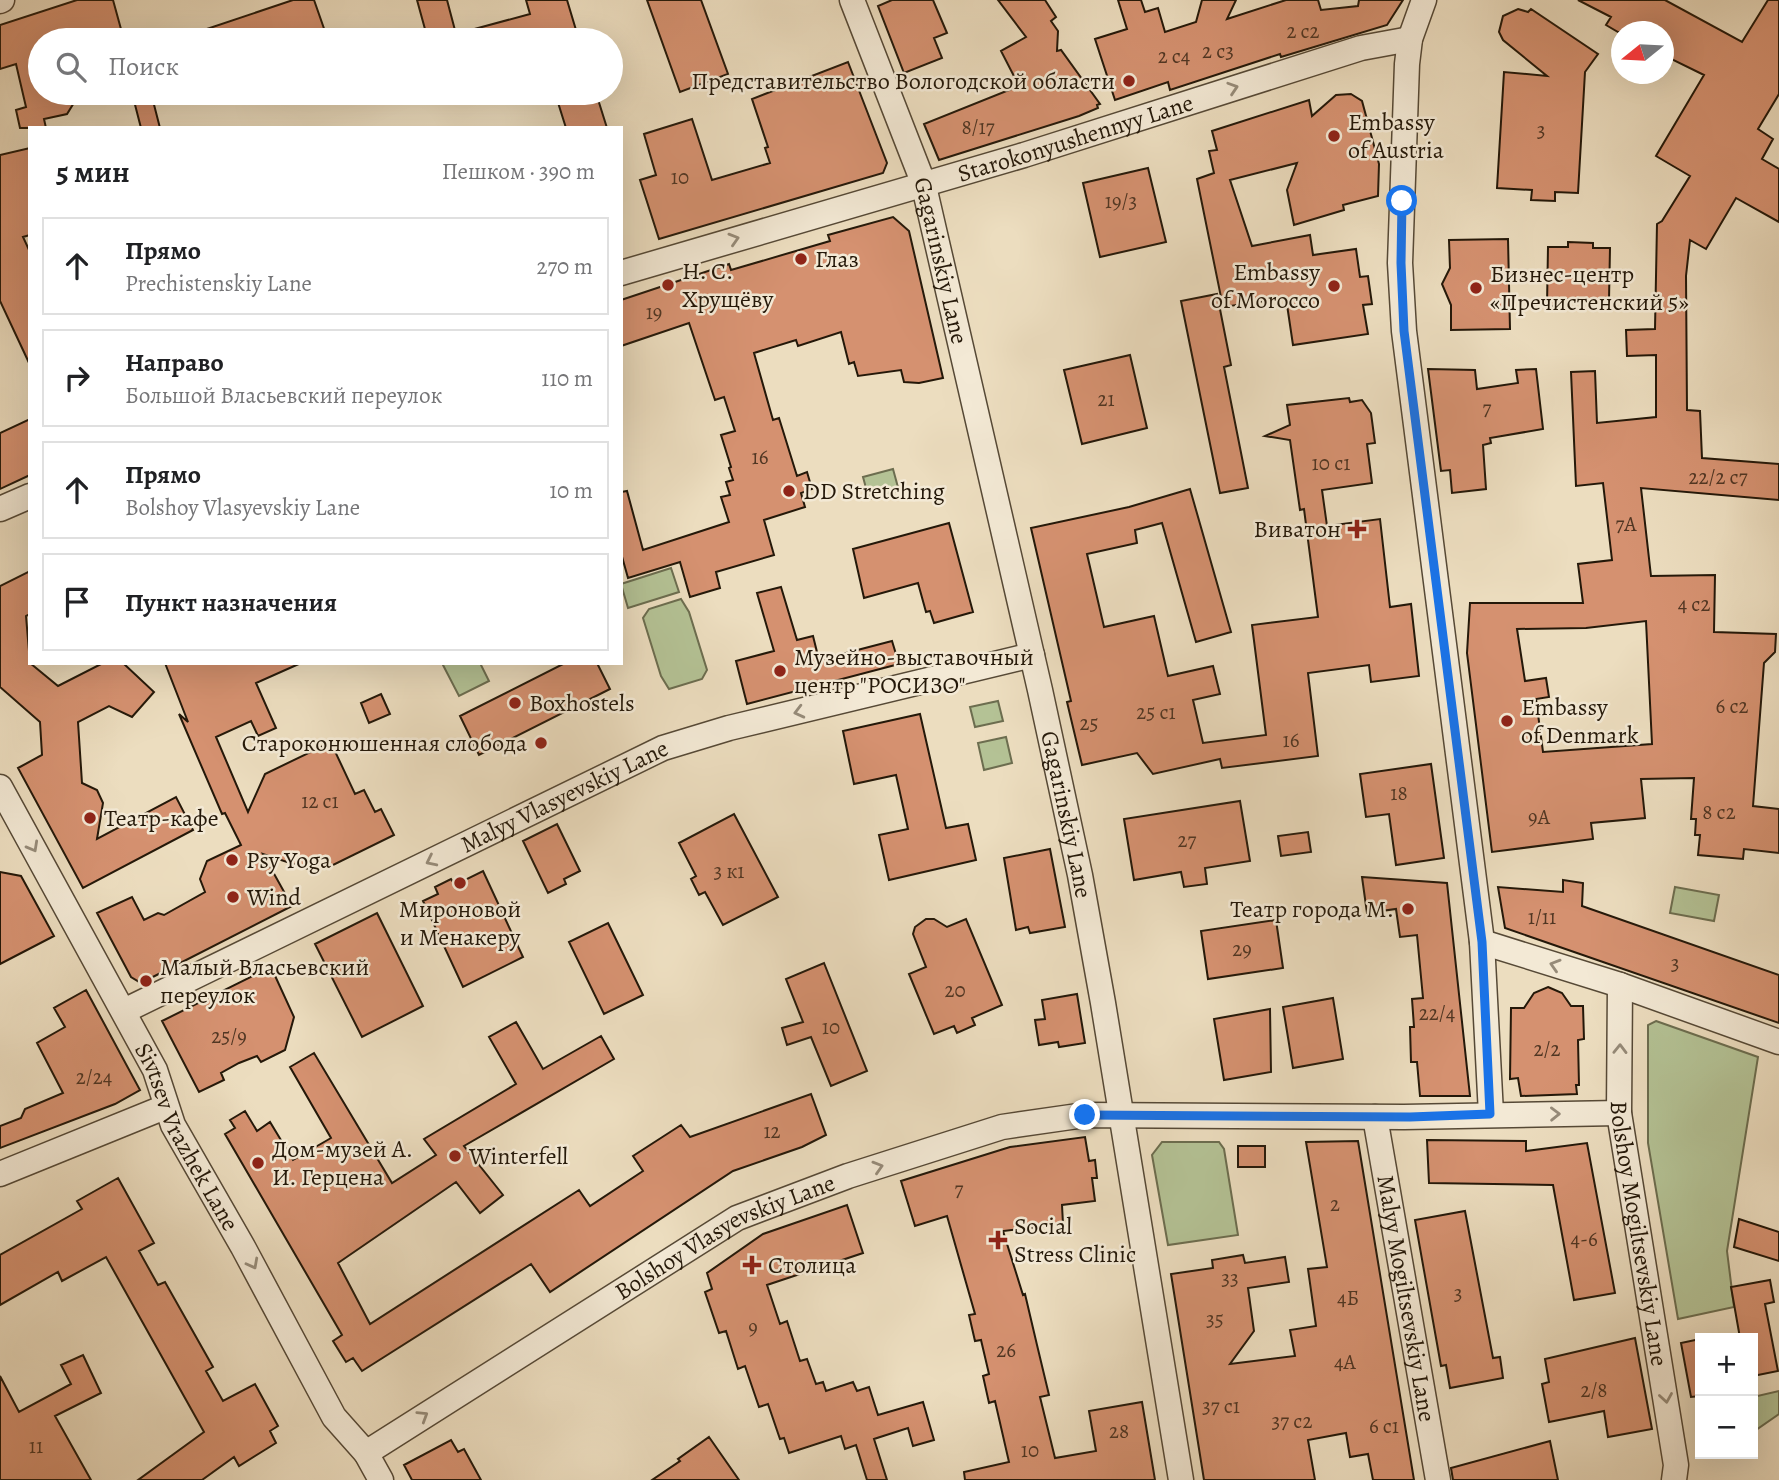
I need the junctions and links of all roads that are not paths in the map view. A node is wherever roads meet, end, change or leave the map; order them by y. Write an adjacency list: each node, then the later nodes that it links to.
1 (852, 0): 4 (street, Gagarinskiy Lane)
2 (1424, 0): 3 (street)
3 (1410, 39): 4 (street, Starokonyushennyy Lane, one-way to 3); 10 (street)
4 (923, 182): 5 (street, Starokonyushennyy Lane, one-way to 4); 8 (street, Gagarinskiy Lane)
5 (623, 272)
6 (28, 497): 7 (street)
7 (0, 509)
8 (1032, 654): 12 (street, Malyy Vlasyevskiy Lane, one-way to 12); 16 (street, Gagarinskiy Lane)
9 (0, 787): 12 (street, Sivtsev Vrazhek Lane, one-way to 12)
10 (1482, 942): 11 (street, one-way to 10); 17 (street)
11 (1620, 985): 13 (street); 15 (street, Bolshoy Mogiltsevskiy Lane, one-way to 11)
12 (124, 1011): 14 (street, Sivtsev Vrazhek Lane)
13 (1779, 1042)
14 (165, 1107): 19 (street); 20 (street, Sivtsev Vrazhek Lane, one-way to 20)
15 (1619, 1113): 17 (street, Bolshoy Vlasyevskiy Lane, one-way to 15); 24 (street, Bolshoy Mogiltsevskiy Lane, one-way to 24)
16 (1121, 1114): 18 (street, Bolshoy Vlasyevskiy Lane); 20 (street, Bolshoy Vlasyevskiy Lane, one-way to 16); 22 (street, Gagarinskiy Lane)
17 (1490, 1114): 18 (street, Bolshoy Vlasyevskiy Lane)
18 (1375, 1117): 23 (street, Malyy Mogiltsevskiy Lane)
19 (0, 1174)
20 (366, 1453): 21 (street, Sivtsev Vrazhek Lane)
21 (381, 1480)
22 (1181, 1480)
23 (1438, 1480)
24 (1674, 1480)

